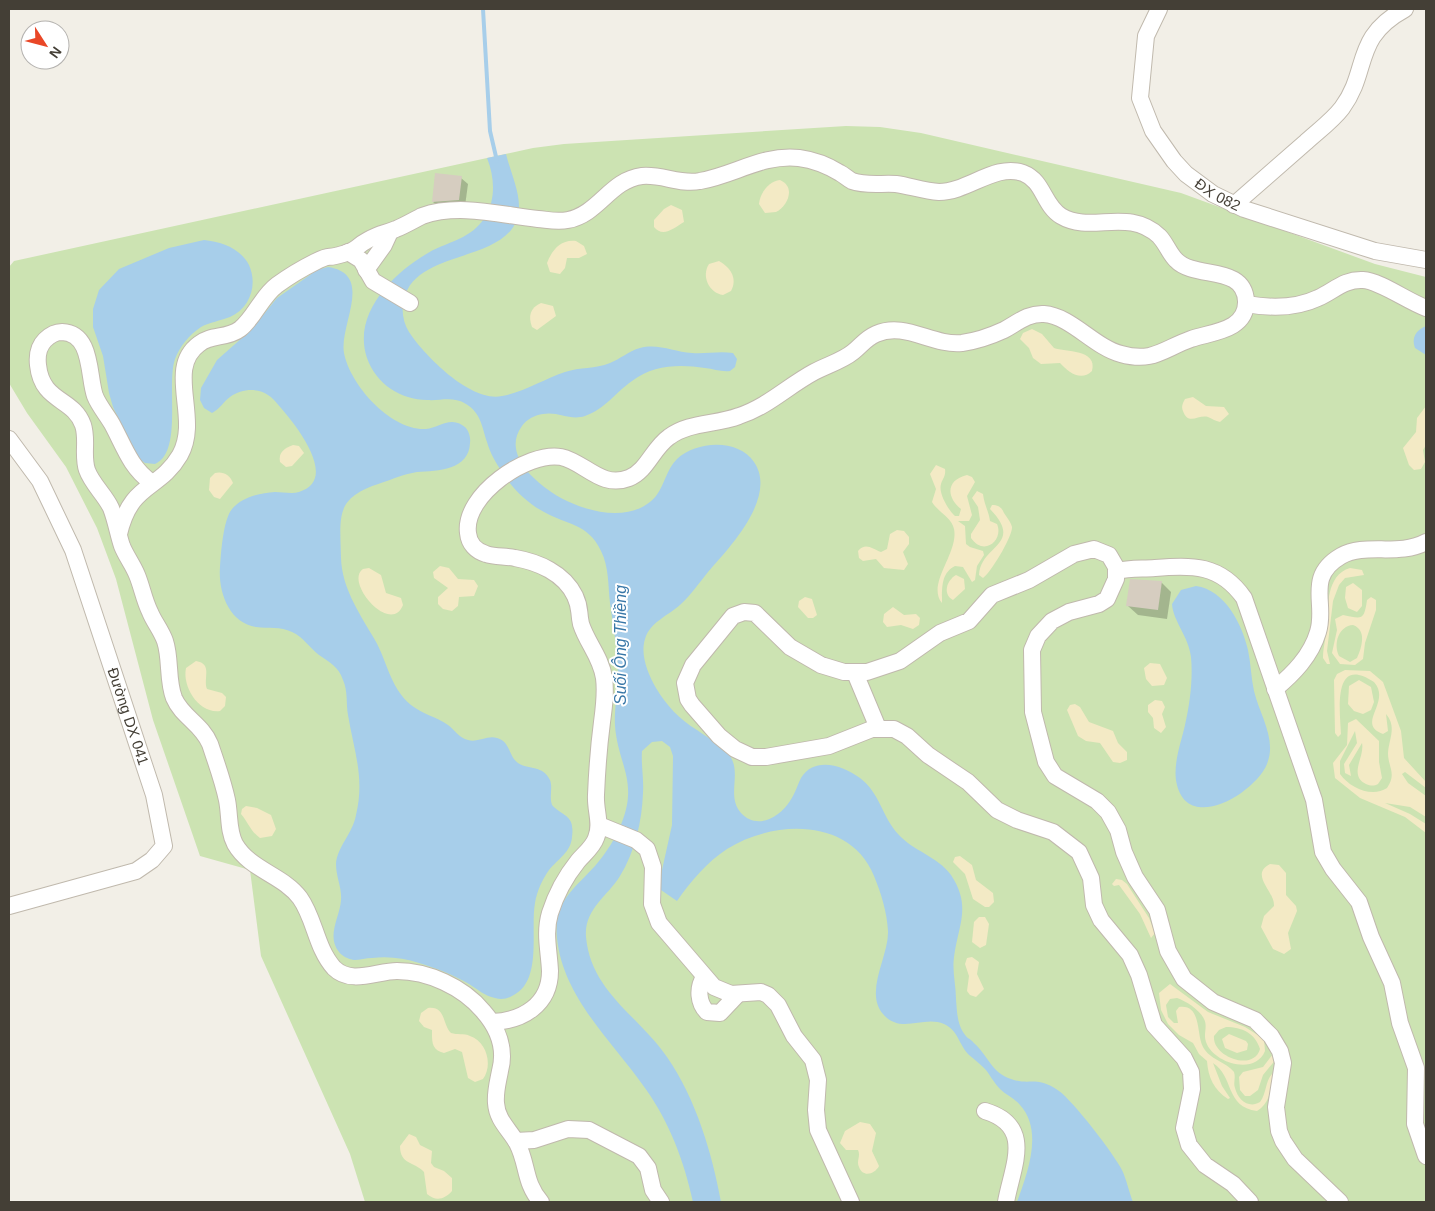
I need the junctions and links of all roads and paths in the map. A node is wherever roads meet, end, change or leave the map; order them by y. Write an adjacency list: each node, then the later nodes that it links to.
1 (1160, 9): 3 (street, ĐX 082)
2 (1405, 9): 3 (street)
3 (1234, 205): 6 (street, ĐX 082)
4 (390, 232): 5 (street); 7 (street); 9 (street)
5 (348, 252): 7 (street); 12 (street)
6 (1426, 260)
7 (366, 270): 8 (street)
8 (410, 303)
9 (1246, 304): 10 (street); 19 (street)
10 (1426, 308)
11 (9, 439): 20 (street, Đường DX 041)
12 (151, 482): 13 (street); 13 (street)
13 (119, 534): 23 (street)
14 (1426, 542): 17 (street)
15 (1116, 571): 16 (street); 17 (street); 32 (street)
16 (856, 673): 18 (street); 18 (street)
17 (1275, 689): 26 (street)
18 (878, 728): 31 (street)
19 (598, 825): 21 (street); 23 (street)
20 (9, 906)
21 (704, 977): 22 (street); 22 (street)
22 (738, 994): 29 (street)
23 (492, 1022): 25 (street)
24 (985, 1111): 30 (street)
25 (516, 1140): 27 (street); 28 (street)
26 (1426, 1156)
27 (541, 1202)
28 (661, 1202)
29 (851, 1202)
30 (1006, 1202)
31 (1250, 1202)
32 (1340, 1202)

